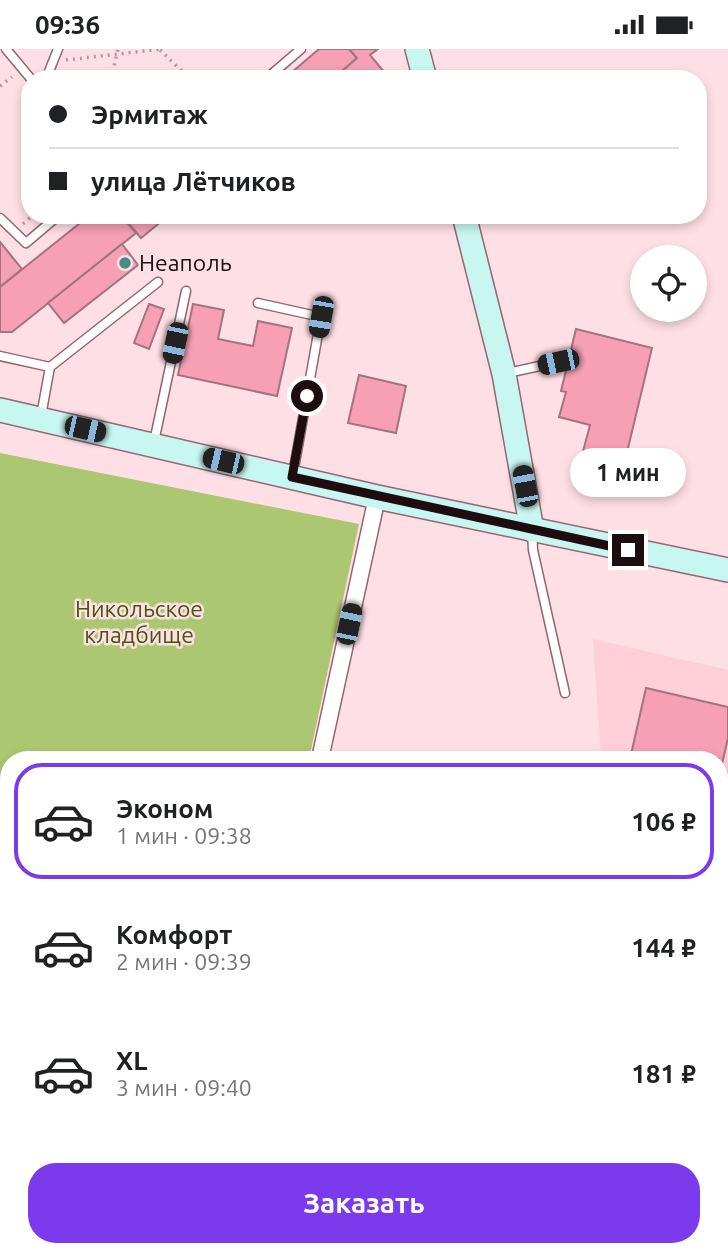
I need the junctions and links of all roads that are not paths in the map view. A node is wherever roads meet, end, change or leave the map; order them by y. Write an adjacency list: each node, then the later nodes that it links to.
1 (6, 49): 5 (lane)
2 (58, 49): 6 (lane)
3 (302, 49): 7 (lane)
4 (417, 49): 8 (main road)
5 (24, 70)
6 (50, 70)
7 (277, 70)
8 (423, 70)
9 (0, 218): 10 (lane)
10 (48, 224)
11 (466, 224): 18 (main road)
12 (158, 282): 17 (lane)
13 (186, 291): 21 (lane)
14 (258, 303): 22 (lane)
15 (0, 356): 17 (lane)
16 (558, 362): 18 (lane)
17 (50, 367): 20 (lane)
18 (504, 374): 24 (main road)
19 (0, 410): 20 (main road)
20 (40, 419): 21 (main road)
21 (153, 445): 22 (main road)
22 (292, 477): 23 (main road)
23 (377, 497): 24 (main road); 27 (street)
24 (532, 530): 25 (main road); 26 (lane)
25 (728, 571)
26 (565, 693)
27 (322, 751)

